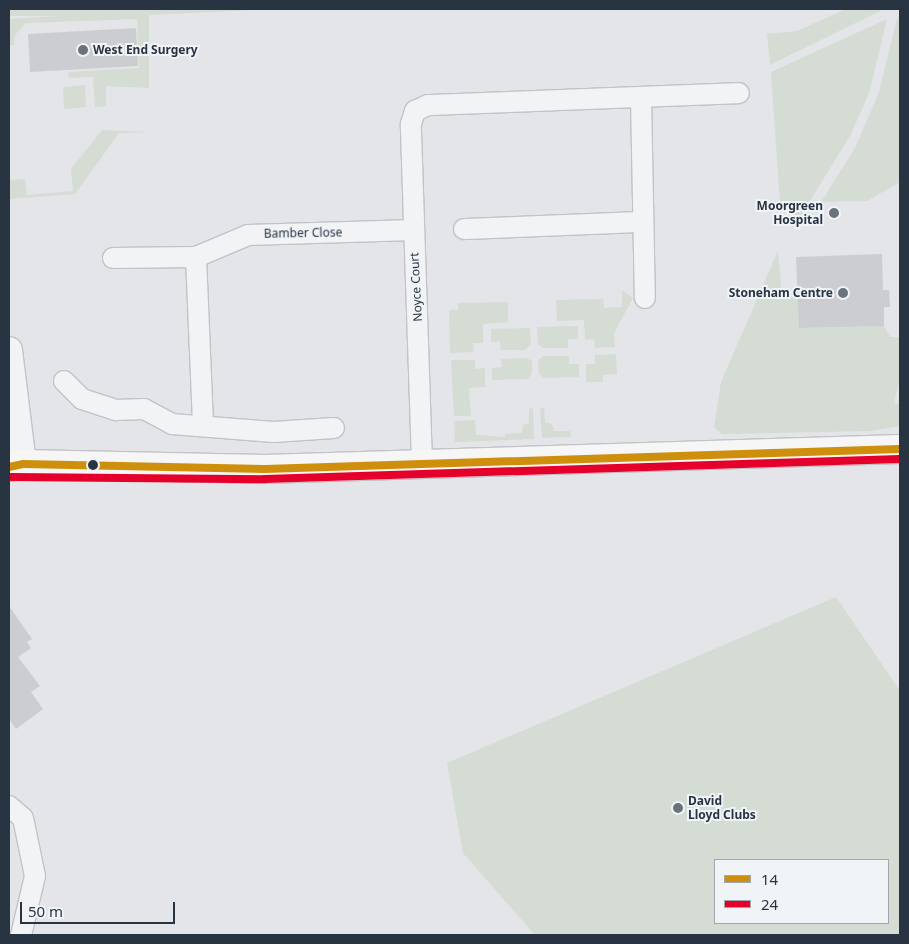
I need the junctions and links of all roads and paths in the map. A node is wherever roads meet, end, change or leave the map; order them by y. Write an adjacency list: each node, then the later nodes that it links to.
1 (739, 93): 2 (street)
2 (641, 97): 3 (street); 5 (street, Noyce Court)
3 (642, 222): 4 (street); 8 (street)
4 (464, 229)
5 (414, 230): 6 (street, Bamber Close); 14 (street, Noyce Court)
6 (196, 257): 7 (street, Bamber Close); 11 (street)
7 (113, 258)
8 (645, 298)
9 (9, 350): 15 (street)
10 (64, 381): 11 (street)
11 (203, 424): 12 (street)
12 (334, 428)
13 (900, 449): 14 (main road)
14 (422, 464): 15 (main road)
15 (16, 466)
16 (9, 806): 17 (street)
17 (21, 935)

